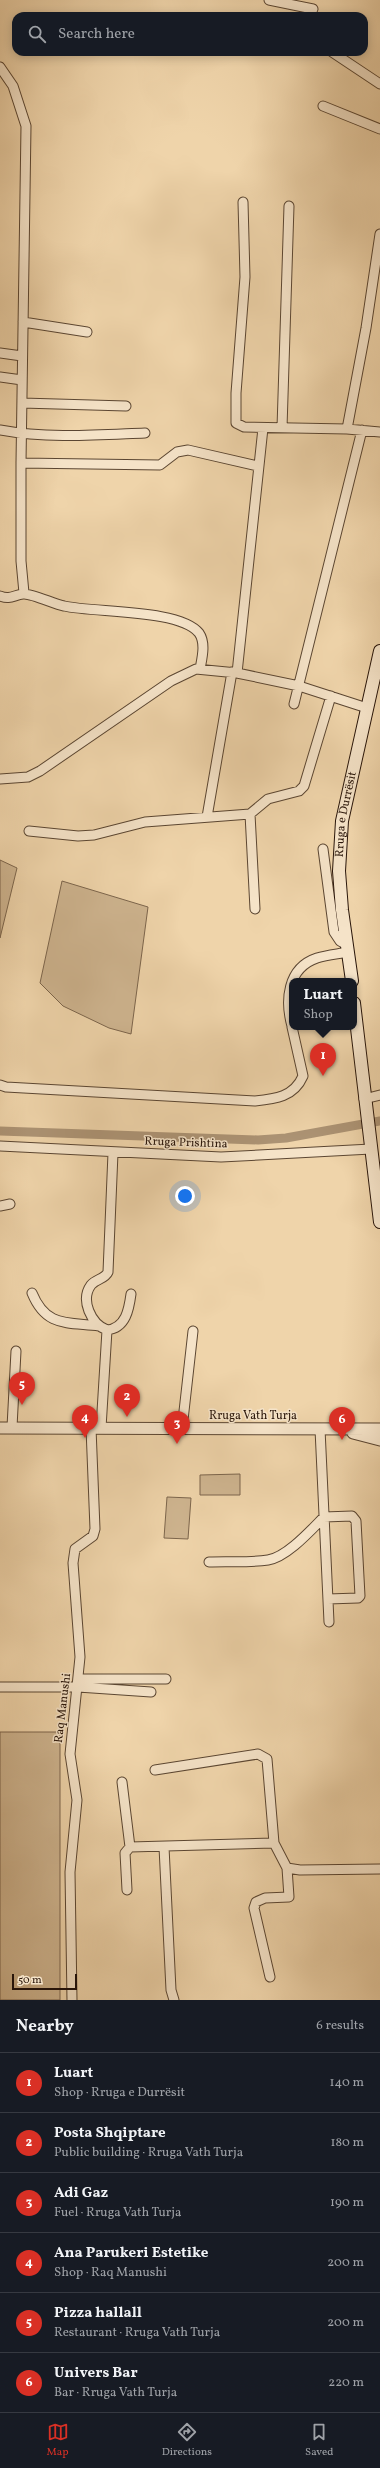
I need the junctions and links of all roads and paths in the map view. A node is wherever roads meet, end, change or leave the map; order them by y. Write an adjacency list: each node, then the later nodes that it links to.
1 (269, 0): 3 (street)
2 (309, 0): 3 (street)
3 (315, 12)
4 (338, 56): 6 (street)
5 (0, 67): 12 (street)
6 (380, 84)
7 (323, 106): 8 (street)
8 (380, 129)
9 (243, 202): 20 (street)
10 (289, 206): 21 (street)
11 (380, 234): 22 (street)
12 (23, 322): 13 (street); 15 (street)
13 (87, 332)
14 (0, 353): 15 (street)
15 (22, 356): 17 (street)
16 (0, 377): 17 (street)
17 (22, 380): 18 (street)
18 (22, 403): 19 (street); 27 (street)
19 (126, 406)
20 (263, 428): 21 (street); 29 (street)
21 (282, 428): 22 (street)
22 (347, 429): 24 (street)
23 (0, 430): 27 (street)
24 (362, 430): 25 (street); 35 (street)
25 (380, 432)
26 (146, 433): 27 (street)
27 (22, 434): 28 (street)
28 (21, 463): 29 (street); 30 (street)
29 (258, 466): 34 (street)
30 (24, 593): 31 (street); 33 (street)
31 (0, 596)
32 (380, 650): 38 (main road, Rruga e Durrësit)
33 (200, 669): 34 (street); 39 (street)
34 (234, 672): 35 (street); 41 (street)
35 (299, 686): 36 (street); 37 (street)
36 (332, 696): 38 (street); 40 (street)
37 (294, 704)
38 (367, 708): 45 (main road, Rruga e Durrësit)
39 (0, 779)
40 (250, 814): 41 (street); 44 (street)
41 (207, 817): 42 (street)
42 (29, 831)
43 (323, 849): 45 (street)
44 (255, 909)
45 (347, 949): 46 (street); 47 (main road, Rruga e Durrësit)
46 (294, 978)
47 (352, 978)
48 (289, 991): 49 (street)
49 (289, 1009)
50 (293, 1030): 52 (street)
51 (357, 1030): 54 (main road)
52 (0, 1084)
53 (380, 1095): 54 (street)
54 (365, 1102): 55 (main road)
55 (370, 1144): 57 (street, Rruga Prishtina); 60 (main road)
56 (0, 1146): 57 (street, Rruga Prishtina)
57 (113, 1153): 63 (street)
58 (10, 1204): 59 (street)
59 (0, 1206)
60 (380, 1222)
61 (32, 1293): 63 (street)
62 (131, 1294): 63 (street)
63 (103, 1328): 68 (street, Raq Manushi)
64 (193, 1331): 69 (street)
65 (16, 1351): 66 (street)
66 (12, 1427): 67 (street, Rruga Vath Turja); 68 (street, Rruga Vath Turja)
67 (0, 1428)
68 (96, 1428): 69 (street, Rruga Vath Turja); 79 (street, Raq Manushi)
69 (182, 1429): 70 (street, Rruga Vath Turja)
70 (320, 1429): 71 (street, Rruga Vath Turja); 74 (street)
71 (339, 1429): 72 (street, Rruga Vath Turja); 73 (street, Rruga Vath Turja)
72 (380, 1429)
73 (380, 1440)
74 (324, 1517): 75 (street); 76 (street); 76 (street)
75 (209, 1562)
76 (328, 1599): 77 (street)
77 (329, 1622)
78 (166, 1679): 79 (street)
79 (79, 1683): 80 (street); 81 (street); 91 (street, Raq Manushi)
80 (0, 1687)
81 (151, 1692)
82 (156, 1770): 84 (street)
83 (122, 1782): 85 (street)
84 (274, 1843): 86 (street); 87 (street)
85 (130, 1846): 86 (street); 89 (street)
86 (164, 1847): 92 (street)
87 (288, 1868): 88 (street); 90 (street)
88 (380, 1869)
89 (127, 1890)
90 (270, 1977)
91 (72, 2000)
92 (174, 2000)

